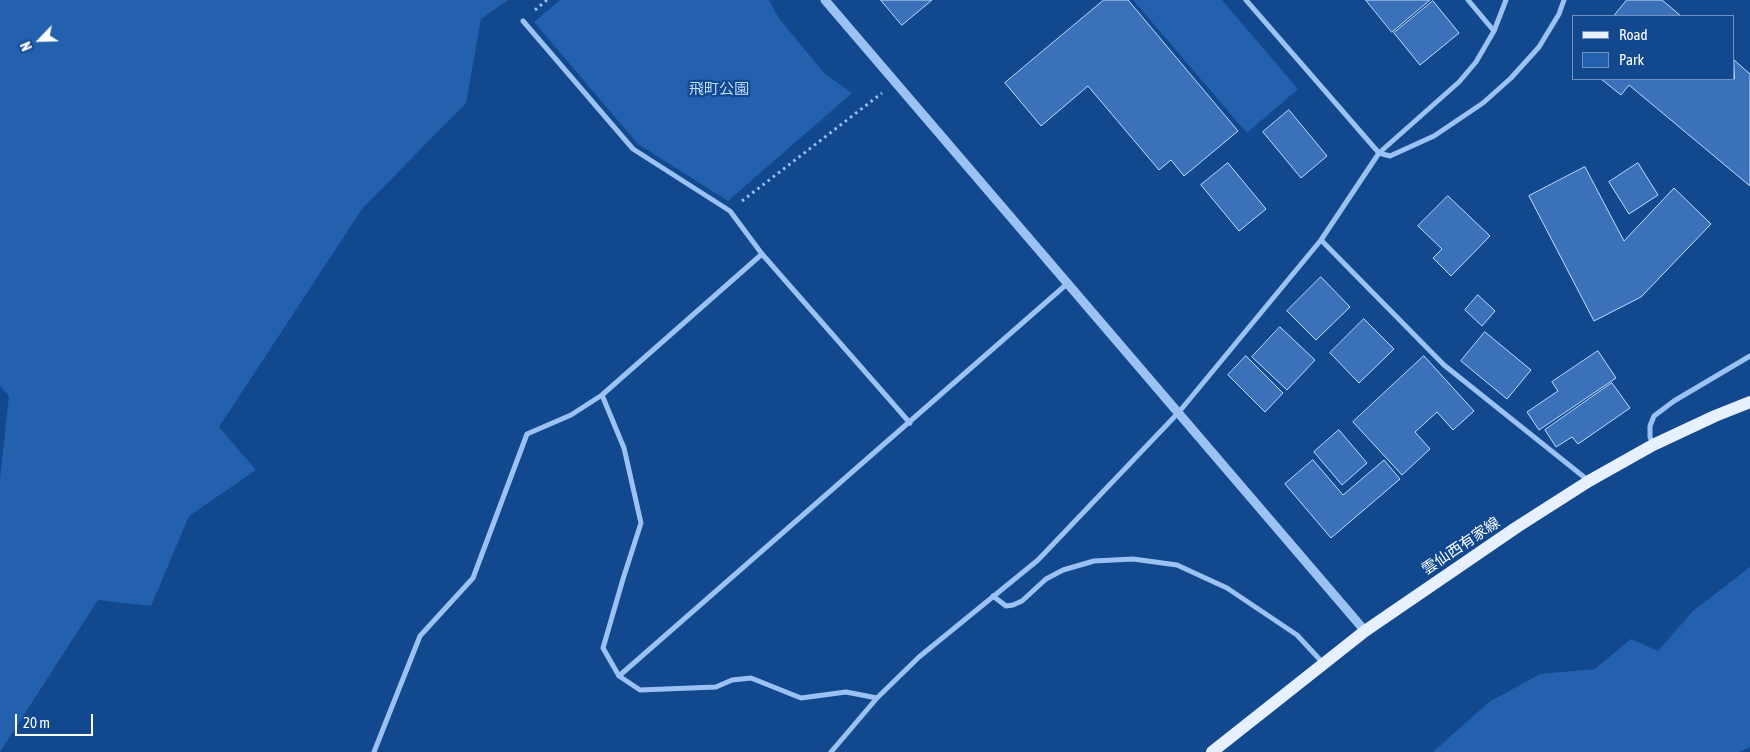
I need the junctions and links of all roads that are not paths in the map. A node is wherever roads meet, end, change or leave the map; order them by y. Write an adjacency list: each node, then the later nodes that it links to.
1 (825, 0): 11 (street)
2 (1246, 0): 8 (street)
3 (1468, 0): 7 (street)
4 (1506, 0): 7 (street)
5 (1564, 0): 8 (street)
6 (523, 21): 10 (street)
7 (1494, 31): 8 (street)
8 (1379, 153): 9 (street)
9 (1321, 240): 15 (street); 18 (street)
10 (762, 254): 13 (street); 16 (street)
11 (1068, 283): 15 (street); 16 (street)
12 (1750, 356): 17 (street)
13 (602, 395): 22 (street); 24 (street)
14 (1750, 402): 17 (main road, 雲仙西有家線)
15 (1179, 412): 19 (street); 20 (street)
16 (910, 423): 22 (street)
17 (1653, 445): 18 (main road, 雲仙西有家線)
18 (1589, 481): 20 (main road, 雲仙西有家線)
19 (993, 596): 21 (street); 23 (street)
20 (1365, 631): 21 (main road, 雲仙西有家線)
21 (1323, 664): 26 (main road, 雲仙西有家線)
22 (619, 676): 23 (street)
23 (877, 698): 25 (street)
24 (374, 752)
25 (831, 752)
26 (1212, 752)

